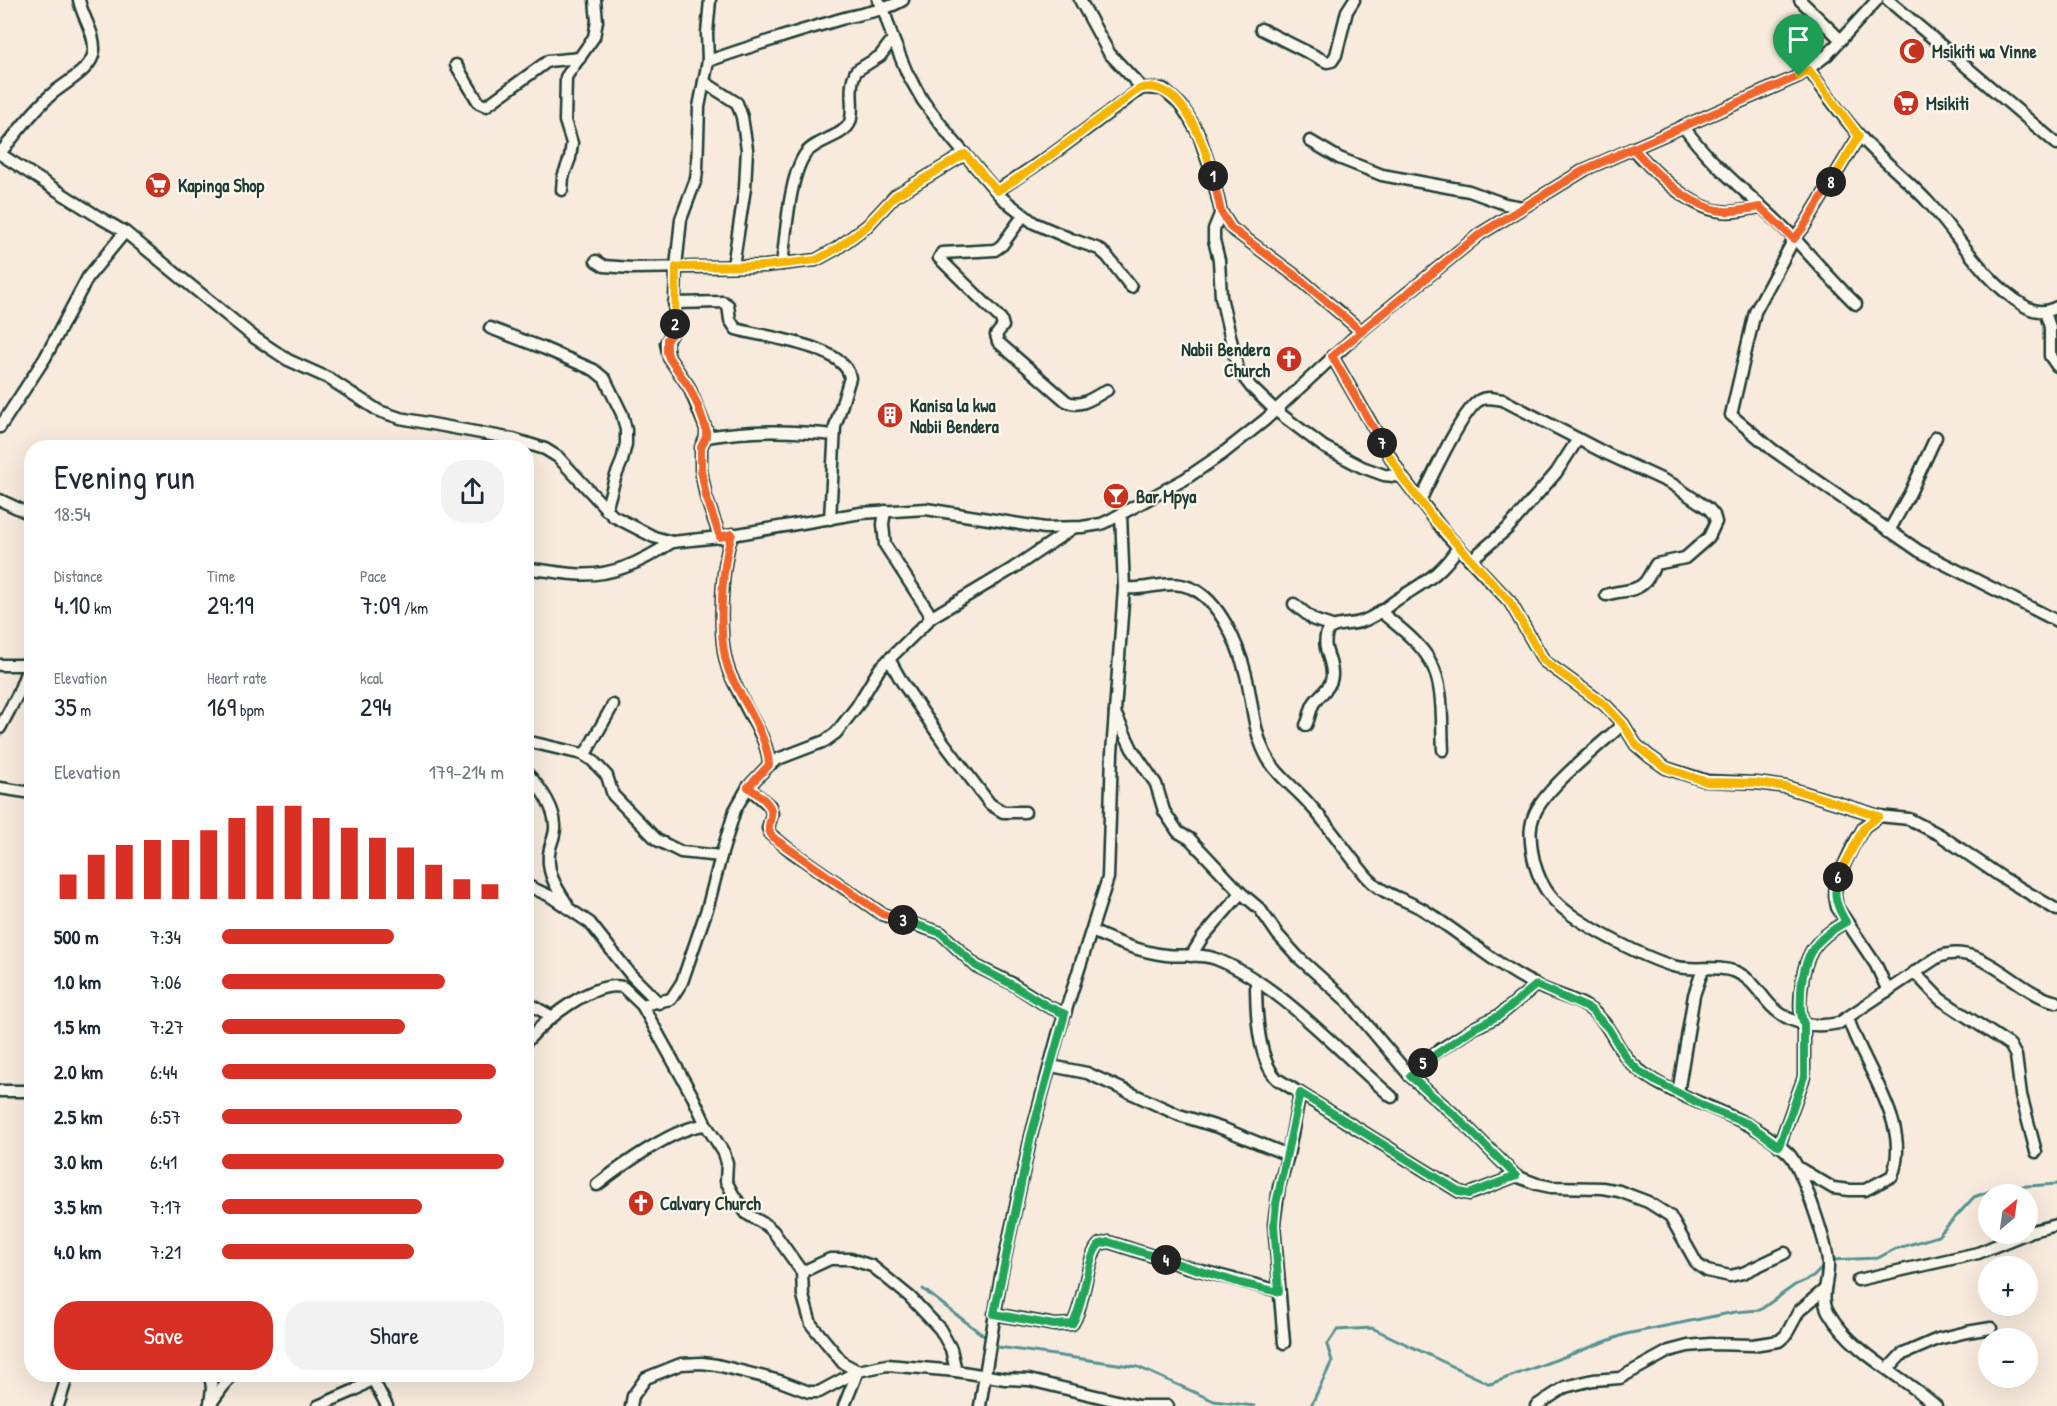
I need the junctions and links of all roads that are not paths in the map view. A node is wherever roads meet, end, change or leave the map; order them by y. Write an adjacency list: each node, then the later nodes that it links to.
1 (80, 0): 25 (street)
2 (595, 0): 14 (street)
3 (710, 0): 15 (street)
4 (903, 0): 10 (street)
5 (1080, 0): 19 (street)
6 (1354, 0): 11 (street)
7 (1800, 0): 13 (street)
8 (1877, 0): 13 (street)
9 (1888, 0): 23 (street)
10 (880, 4): 12 (street); 15 (street)
11 (1261, 28)
12 (893, 39): 26 (street); 36 (street)
13 (1841, 40): 17 (street)
14 (580, 58): 16 (street); 27 (street)
15 (708, 61): 18 (street)
16 (456, 65)
17 (1809, 70): 20 (street); 21 (street)
18 (704, 82): 37 (street); 38 (street)
19 (1142, 88): 28 (street); 31 (street)
20 (1683, 126): 24 (street); 30 (street)
21 (1859, 136): 34 (street); 43 (street)
22 (1310, 141): 29 (street)
23 (2057, 144)
24 (1633, 148): 29 (street); 30 (street)
25 (0, 154): 33 (street)
26 (965, 154): 28 (street); 36 (street)
27 (562, 190)
28 (997, 191): 32 (street)
29 (1522, 207): 45 (street)
30 (1760, 207): 34 (street)
31 (1221, 212): 45 (street); 49 (street)
32 (1023, 216): 39 (street); 48 (street)
33 (125, 232): 50 (street); 55 (street)
34 (1794, 239): 41 (street); 66 (street)
35 (596, 261): 38 (street)
36 (782, 264): 37 (street)
37 (734, 266): 38 (street)
38 (676, 267): 40 (street)
39 (1131, 288)
40 (675, 303): 51 (street); 52 (street)
41 (1856, 304)
42 (2057, 308): 43 (street)
43 (2045, 312): 47 (street)
44 (490, 328): 60 (street)
45 (1361, 331): 46 (street)
46 (1332, 356): 49 (street); 57 (street)
47 (2057, 366)
48 (1107, 390)
49 (1275, 410): 57 (street); 63 (street)
50 (0, 427)
51 (834, 435): 52 (street); 64 (street)
52 (706, 437): 68 (street)
53 (1936, 437): 66 (street)
54 (1578, 439): 59 (street); 71 (street); 74 (street)
55 (514, 440)
56 (534, 446): 60 (street)
57 (1402, 477): 59 (street)
58 (0, 500): 61 (street)
59 (1420, 501): 70 (street)
60 (606, 510): 69 (street)
61 (24, 511)
62 (885, 511): 64 (street); 65 (street); 77 (street)
63 (1121, 514): 65 (street); 73 (street)
64 (830, 519): 67 (street)
65 (1074, 527): 77 (street)
66 (1889, 531): 78 (street)
67 (732, 534): 68 (street); 92 (street)
68 (720, 537): 69 (street)
69 (672, 542): 72 (street)
70 (1458, 547): 71 (street); 76 (street)
71 (1471, 560): 86 (street)
72 (534, 569)
73 (1124, 588): 85 (street); 110 (street)
74 (1606, 595)
75 (1294, 604): 79 (street)
76 (1380, 611): 79 (street); 90 (street)
77 (930, 618): 80 (street)
78 (2057, 621)
79 (1332, 626): 87 (street)
80 (889, 659): 92 (street); 97 (street)
81 (0, 665): 82 (street)
82 (24, 665)
83 (24, 680): 88 (street)
84 (613, 705): 91 (street)
85 (1115, 713): 101 (street); 105 (street)
86 (1623, 724): 98 (street); 107 (street)
87 (1306, 725)
88 (0, 728)
89 (534, 743): 91 (street)
90 (1443, 750)
91 (582, 754): 99 (street)
92 (769, 765): 94 (street)
93 (534, 782): 102 (street)
94 (748, 787): 99 (street); 116 (street)
95 (0, 788): 96 (street)
96 (24, 792)
97 (1025, 812)
98 (1879, 816): 103 (street); 104 (street)
99 (721, 856): 113 (street)
100 (534, 888): 102 (street)
101 (1241, 893): 106 (street); 122 (street)
102 (570, 910): 113 (street)
103 (2057, 910)
104 (1846, 922): 111 (street); 119 (street)
105 (1092, 931): 106 (street); 116 (street)
106 (1191, 956): 109 (street)
107 (1703, 969): 119 (street); 126 (street)
108 (1914, 972): 111 (street); 112 (street); 130 (street)
109 (1256, 981): 125 (street); 127 (street)
110 (1536, 985): 122 (street); 126 (street)
111 (1888, 991): 118 (street)
112 (2057, 1002)
113 (659, 1003): 114 (street)
114 (642, 1005): 117 (street); 128 (street)
115 (534, 1006): 117 (street)
116 (1065, 1014): 121 (street)
117 (551, 1016): 120 (street)
118 (1848, 1018): 119 (street); 132 (street)
119 (1804, 1024): 129 (street)
120 (534, 1034)
121 (1051, 1066): 131 (street); 143 (street)
122 (1410, 1076): 133 (street)
123 (24, 1090): 124 (street)
124 (0, 1091)
125 (1300, 1093): 131 (street); 133 (street)
126 (1678, 1093): 129 (street)
127 (1392, 1097)
128 (706, 1125): 134 (street); 139 (street)
129 (1779, 1146): 132 (street)
130 (2036, 1152)
131 (1288, 1155): 142 (street)
132 (1798, 1168): 141 (street)
133 (1516, 1176): 138 (street)
134 (597, 1185)
135 (2057, 1225): 136 (street)
136 (2038, 1230)
137 (2001, 1244): 140 (street)
138 (1785, 1253)
139 (802, 1272): 147 (street); 148 (street)
140 (1858, 1280)
141 (1825, 1289): 146 (street); 164 (street)
142 (1279, 1292): 143 (street); 145 (street)
143 (994, 1314): 149 (street)
144 (1978, 1331): 146 (street)
145 (1284, 1342)
146 (1888, 1369): 165 (street)
147 (858, 1371): 148 (street); 160 (street); 161 (street)
148 (956, 1371): 149 (street)
149 (986, 1376): 155 (street); 162 (street)
150 (66, 1382): 157 (street)
151 (211, 1382): 156 (street)
152 (227, 1382): 156 (street)
153 (365, 1382): 158 (street)
154 (374, 1382): 159 (street)
155 (1107, 1402): 163 (street)
156 (211, 1405)
157 (58, 1406)
158 (318, 1406)
159 (387, 1406)
160 (631, 1406)
161 (844, 1406)
162 (980, 1406)
163 (1168, 1406)
164 (1536, 1406)
165 (1936, 1406)

